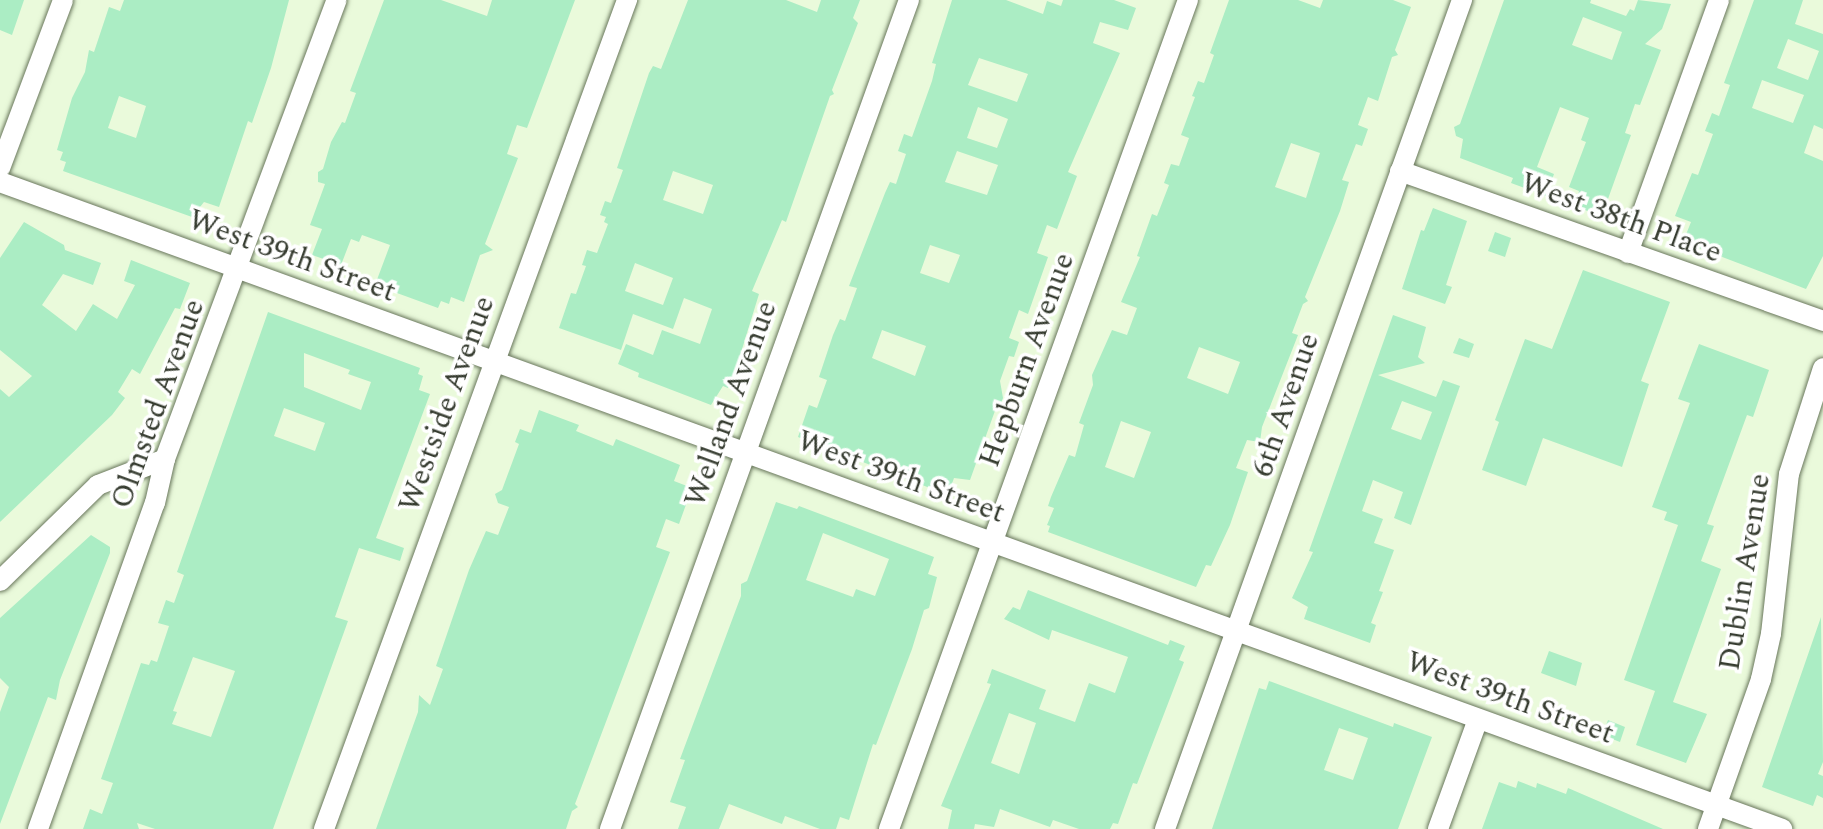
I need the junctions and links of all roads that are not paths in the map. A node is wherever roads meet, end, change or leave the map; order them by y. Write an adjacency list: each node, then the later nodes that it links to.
1 (63, 0): 8 (street)
2 (337, 0): 12 (street, Olmsted Avenue)
3 (627, 0): 14 (street, Westside Avenue)
4 (909, 0): 16 (street, Welland Avenue)
5 (1188, 0): 18 (street, Hepburn Avenue)
6 (1462, 0): 9 (street, 6th Avenue)
7 (1719, 0): 11 (street)
8 (0, 168)
9 (1400, 171): 11 (street, West 38th Place); 20 (street, 6th Avenue)
10 (0, 182): 12 (street, West 39th Street)
11 (1628, 253): 13 (street, West 38th Place)
12 (239, 268): 14 (street, West 39th Street); 17 (street, Olmsted Avenue)
13 (1823, 321)
14 (494, 361): 16 (street, West 39th Street); 24 (street, Westside Avenue)
15 (1823, 368): 22 (street, Dublin Avenue)
16 (746, 453): 18 (street, West 39th Street); 25 (street, Welland Avenue)
17 (165, 459): 19 (street); 23 (street, Olmsted Avenue)
18 (994, 543): 20 (street, West 39th Street); 26 (street, Hepburn Avenue)
19 (0, 581)
20 (1238, 631): 21 (street, West 39th Street); 27 (street, 6th Avenue)
21 (1478, 719): 22 (street, West 39th Street); 28 (street)
22 (1716, 805): 29 (street, Dublin Avenue); 30 (street, West 39th Street)
23 (38, 829)
24 (324, 829)
25 (610, 829)
26 (889, 829)
27 (1165, 829)
28 (1438, 829)
29 (1708, 829)
30 (1782, 829)

